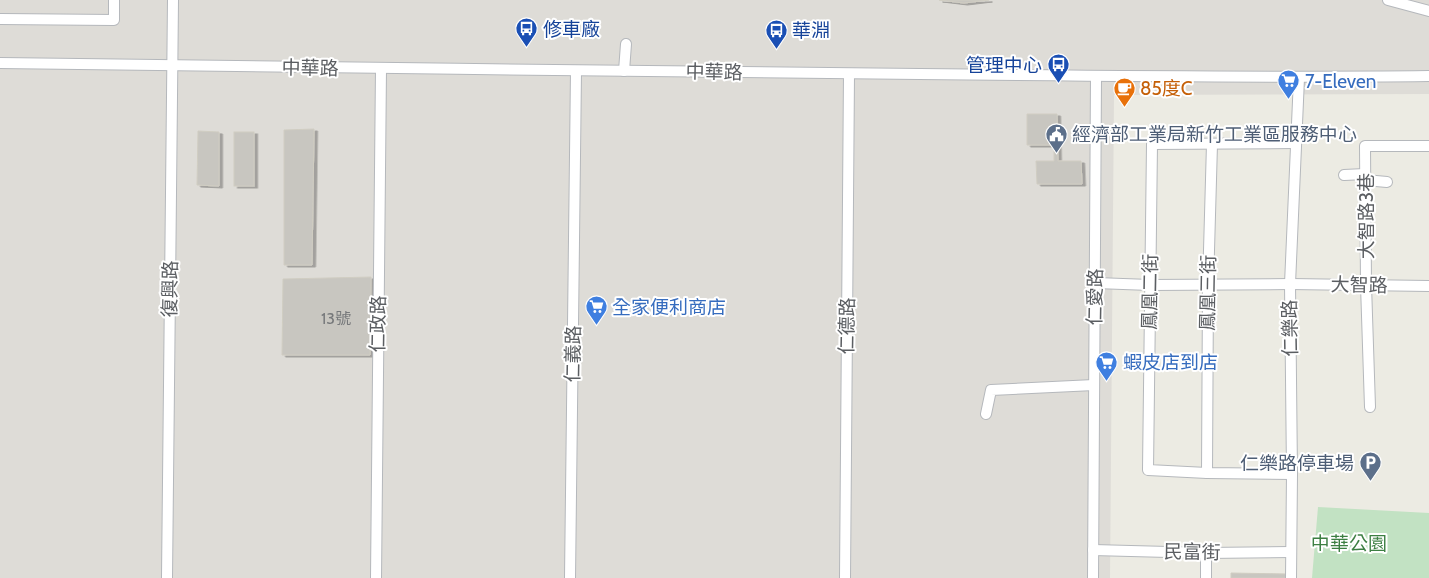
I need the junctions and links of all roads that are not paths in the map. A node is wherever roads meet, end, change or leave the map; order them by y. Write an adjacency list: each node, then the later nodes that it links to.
1 (114, 0): 5 (street)
2 (173, 0): 8 (street, 復興路)
3 (1388, 0): 4 (street)
4 (1429, 11)
5 (0, 19)
6 (626, 44): 11 (street)
7 (0, 63): 8 (street, 中華路)
8 (172, 65): 9 (street, 中華路); 36 (street, 復興路)
9 (381, 69): 10 (street, 中華路); 37 (street, 仁政路)
10 (576, 71): 11 (street, 中華路); 38 (street, 仁義路)
11 (624, 71): 12 (street, 中華路)
12 (850, 74): 13 (street, 中華路); 39 (street, 仁德路)
13 (1096, 76): 15 (street, 中華路); 22 (street, 仁愛路)
14 (1429, 76): 15 (street, 中華路)
15 (1299, 78): 16 (street, 仁樂路)
16 (1296, 143): 17 (street); 23 (street, 仁樂路)
17 (1212, 144): 24 (street, 鳳凰二街); 26 (street, 鳳凰三街)
18 (1429, 146): 20 (street, 大智路3巷)
19 (1344, 175): 20 (street)
20 (1366, 177): 21 (street); 25 (street, 大智路3巷)
21 (1387, 182)
22 (1096, 283): 24 (street, 大智路); 28 (street, 仁愛路)
23 (1290, 284): 25 (street, 大智路); 26 (street, 大智路); 32 (street, 仁樂路)
24 (1150, 285): 26 (street, 大智路); 31 (street, 鳳凰二街)
25 (1366, 285): 27 (street, 大智路); 29 (street, 大智路3巷)
26 (1208, 286): 31 (street, 鳳凰三街)
27 (1429, 286)
28 (1094, 385): 30 (street); 33 (street, 仁愛路)
29 (1370, 407)
30 (986, 414)
31 (1207, 473): 32 (street)
32 (1292, 474): 34 (street, 仁樂路)
33 (1093, 550): 35 (street, 民富街); 40 (street, 仁愛路)
34 (1291, 552): 35 (street, 民富街); 42 (street, 仁樂路)
35 (1206, 553): 41 (street)
36 (167, 578)
37 (376, 578)
38 (570, 578)
39 (845, 578)
40 (1093, 578)
41 (1206, 578)
42 (1291, 578)

